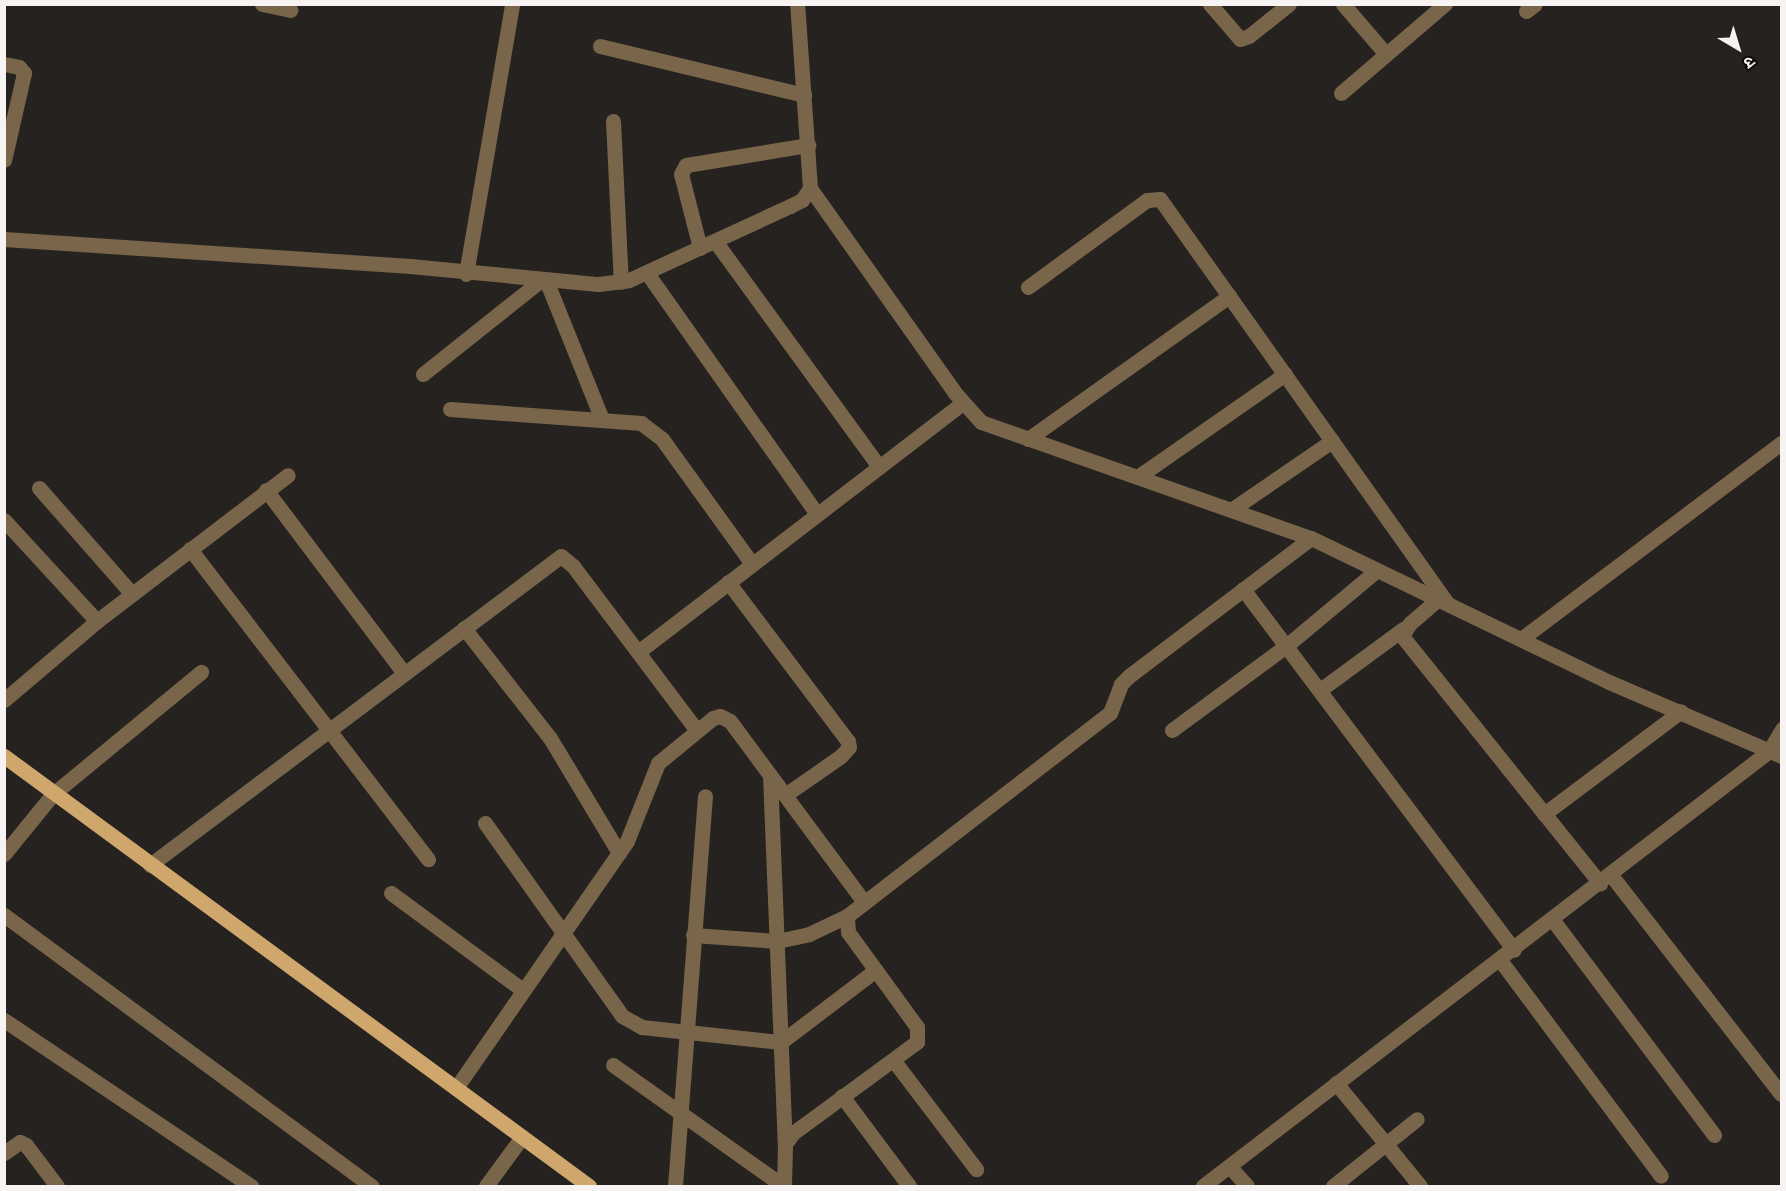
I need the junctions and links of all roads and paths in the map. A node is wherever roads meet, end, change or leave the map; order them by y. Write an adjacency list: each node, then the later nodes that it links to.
1 (262, 4): 8 (street)
2 (512, 4): 22 (street)
3 (797, 4): 13 (street)
4 (1210, 4): 5 (street)
5 (1289, 4)
6 (1343, 4): 10 (street)
7 (1445, 4): 10 (street)
8 (290, 10)
9 (600, 46): 13 (street)
10 (1386, 54): 12 (street)
11 (4, 64): 16 (street)
12 (1341, 93)
13 (804, 95): 15 (street)
14 (613, 121): 24 (street)
15 (808, 145): 17 (street); 20 (street)
16 (4, 160)
17 (810, 188): 19 (street); 29 (street)
18 (4, 239): 22 (street)
19 (715, 241): 20 (street); 35 (street)
20 (700, 248): 21 (street)
21 (647, 273): 24 (street); 41 (street)
22 (466, 274): 23 (street)
23 (544, 280): 24 (street); 27 (street); 31 (street)
24 (621, 282)
25 (1028, 288): 26 (street)
26 (1229, 296): 28 (street); 32 (street)
27 (423, 374)
28 (1285, 374): 33 (street); 37 (street)
29 (962, 403): 32 (street); 35 (street)
30 (450, 409): 31 (street)
31 (602, 419): 45 (street)
32 (1028, 439): 37 (street)
33 (1332, 441): 40 (street); 50 (street)
34 (1782, 442): 54 (street)
35 (879, 467): 41 (street)
36 (288, 475): 39 (street)
37 (1139, 476): 40 (street)
38 (39, 488): 49 (street)
39 (266, 490): 44 (street); 58 (street)
40 (1234, 508): 43 (street)
41 (817, 514): 45 (street)
42 (4, 520): 51 (street)
43 (1311, 538): 46 (street); 48 (street)
44 (190, 549): 49 (street); 62 (street)
45 (752, 564): 47 (street)
46 (1376, 571): 50 (street); 55 (street)
47 (728, 582): 56 (street); 70 (street)
48 (1243, 589): 55 (street); 80 (street)
49 (132, 594): 51 (street)
50 (1442, 601): 53 (street); 54 (street)
51 (97, 621): 60 (street)
52 (464, 628): 56 (street); 58 (street); 74 (street)
53 (1403, 629): 59 (street); 72 (street)
54 (1521, 639): 61 (street)
55 (1286, 646): 59 (street); 65 (street)
56 (638, 652): 63 (street)
57 (201, 672): 69 (street)
58 (404, 673): 62 (street)
59 (1320, 690): 87 (street)
60 (4, 700)
61 (1682, 711): 66 (street); 72 (street)
62 (331, 729): 76 (street); 77 (street)
63 (696, 729): 68 (street); 74 (street)
64 (1782, 729): 66 (street)
65 (1172, 730)
66 (1775, 753): 78 (street)
67 (4, 756): 69 (main road)
68 (770, 776): 70 (street); 86 (street)
69 (53, 794): 75 (street); 77 (main road)
70 (785, 795): 80 (street)
71 (705, 796): 85 (street)
72 (1544, 814): 78 (street)
73 (485, 823): 84 (street)
74 (619, 853): 84 (street)
75 (4, 854)
76 (428, 859)
77 (150, 865): 97 (main road)
78 (1605, 879): 83 (street); 98 (street)
79 (391, 893): 90 (street)
80 (863, 902): 82 (street)
81 (4, 915): 112 (street)
82 (848, 916): 86 (street); 89 (street)
83 (1552, 920): 87 (street); 102 (street)
84 (564, 929): 90 (street); 92 (street)
85 (693, 935): 86 (street); 92 (street)
86 (777, 940): 93 (street)
87 (1514, 950): 88 (street)
88 (1500, 960): 96 (street); 109 (street)
89 (876, 970): 93 (street); 94 (street)
90 (521, 989): 97 (street)
91 (4, 1020): 111 (street)
92 (685, 1035): 93 (street); 100 (street)
93 (781, 1042): 104 (street)
94 (894, 1061): 99 (street); 108 (street)
95 (613, 1065): 100 (street)
96 (1336, 1083): 105 (street); 107 (street)
97 (456, 1088): 103 (main road)
98 (1781, 1094)
99 (842, 1096): 104 (street); 117 (street)
100 (678, 1112): 115 (street); 116 (street)
101 (1417, 1119): 105 (street)
102 (1714, 1135)
103 (522, 1137): 113 (street); 114 (main road)
104 (785, 1143): 116 (street)
105 (1385, 1148): 120 (street); 121 (street)
106 (4, 1153): 110 (street)
107 (1230, 1167): 118 (street); 119 (street)
108 (976, 1168)
109 (1662, 1176)
110 (57, 1186)
111 (251, 1186)
112 (372, 1186)
113 (486, 1186)
114 (589, 1186)
115 (675, 1186)
116 (784, 1186)
117 (909, 1186)
118 (1203, 1186)
119 (1246, 1186)
120 (1335, 1186)
121 (1420, 1186)

